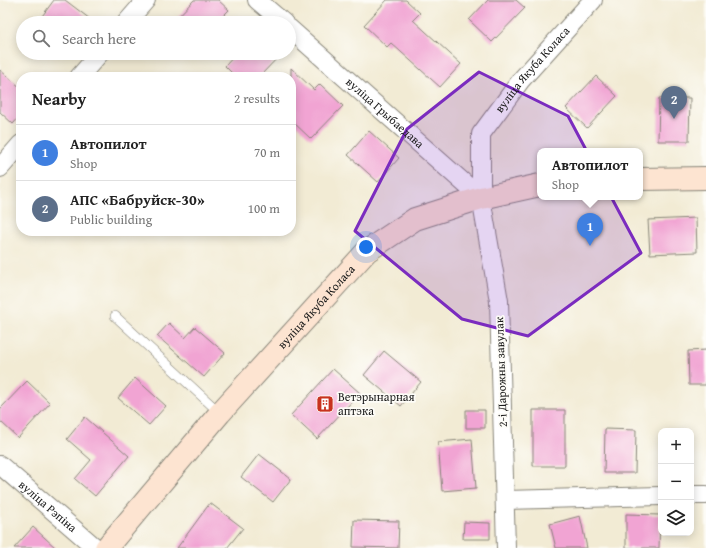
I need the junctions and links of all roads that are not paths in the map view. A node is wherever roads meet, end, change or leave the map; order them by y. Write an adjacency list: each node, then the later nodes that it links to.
1 (146, 0): 4 (street)
2 (257, 0): 5 (street)
3 (593, 0): 14 (street, вуліца Якуба Коласа)
4 (132, 16)
5 (276, 16)
6 (296, 34): 14 (street, вуліца Грыбаедава)
7 (94, 60): 8 (street)
8 (83, 72)
9 (16, 150): 10 (street)
10 (0, 168)
11 (643, 178): 12 (main road)
12 (706, 178)
13 (537, 186): 14 (main road)
14 (481, 198): 16 (main road, вуліца Якуба Коласа); 21 (street, 2-і Дарожны завулак)
15 (115, 316): 16 (lane)
16 (220, 413): 23 (main road, вуліца Якуба Коласа)
17 (0, 465): 22 (street, вуліца Рэпіна)
18 (694, 495): 19 (street)
19 (706, 495)
20 (658, 496): 21 (street)
21 (505, 500): 24 (street, 2-і Дарожны завулак)
22 (96, 548)
23 (106, 548)
24 (506, 548)

